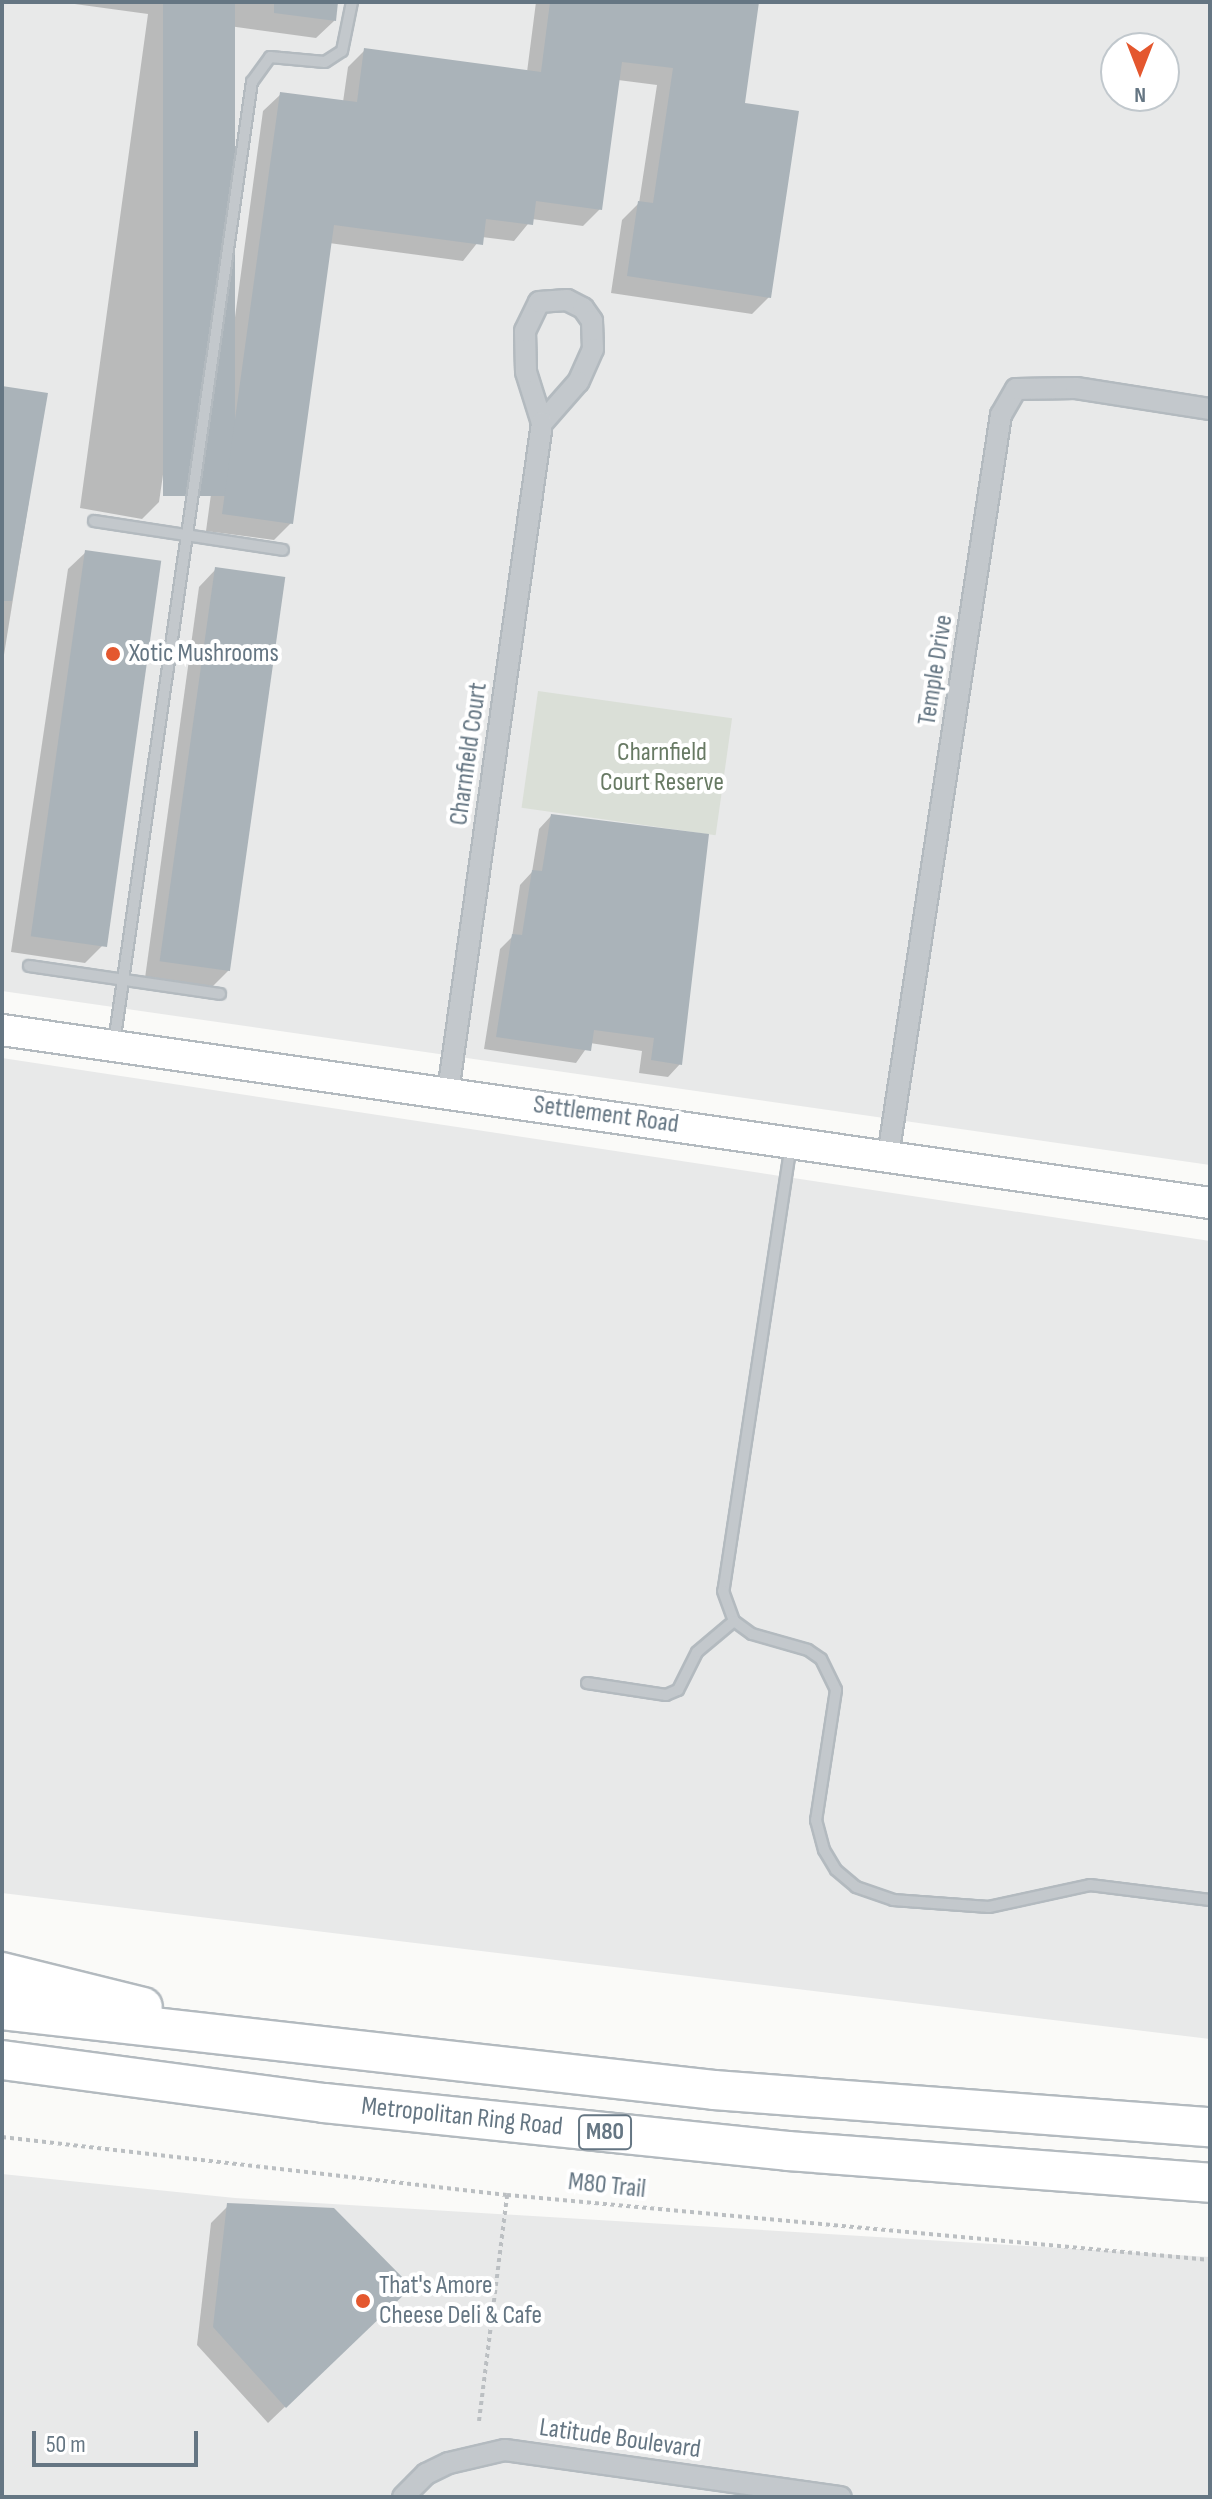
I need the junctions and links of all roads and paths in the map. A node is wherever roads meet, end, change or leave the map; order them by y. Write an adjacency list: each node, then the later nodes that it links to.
1 (352, 2): 5 (lane)
2 (1210, 409): 14 (street, Temple Drive)
3 (542, 423): 3 (street, Charnfield Court); 12 (street, Charnfield Court)
4 (94, 521): 5 (lane)
5 (187, 535): 6 (lane); 8 (lane)
6 (283, 550)
7 (29, 966): 8 (lane)
8 (123, 981): 9 (lane); 11 (lane)
9 (220, 994)
10 (2, 1030): 11 (main road, Settlement Road)
11 (113, 1045): 12 (main road, Settlement Road)
12 (448, 1092): 13 (main road, Settlement Road)
13 (792, 1142): 14 (main road, Settlement Road); 16 (lane)
14 (888, 1156): 15 (main road, Settlement Road)
15 (1210, 1203)
16 (734, 1621): 17 (lane); 18 (lane)
17 (587, 1683)
18 (1210, 1900)
19 (2, 1972): 21 (highway)
20 (2, 2010): 21 (highway, Metropolitan Ring Road / M80)
21 (241, 2037): 23 (highway, Metropolitan Ring Road / M80)
22 (4, 2060): 25 (highway, Metropolitan Ring Road / M80)
23 (1210, 2127)
24 (2, 2137): 26 (path, M80 Trail)
25 (1210, 2183)
26 (507, 2195): 27 (path, M80 Trail); 28 (path)
27 (1210, 2260)
28 (479, 2421)
29 (403, 2497): 30 (street, Latitude Boulevard)
30 (841, 2497)

